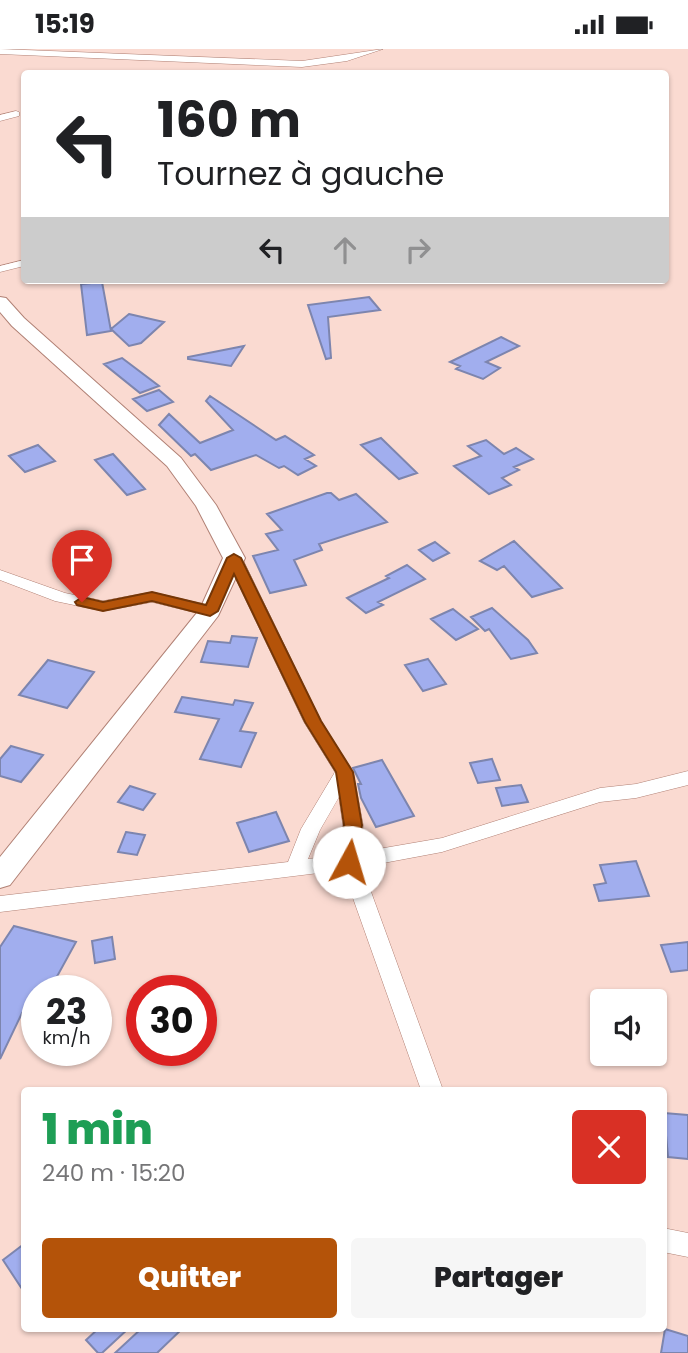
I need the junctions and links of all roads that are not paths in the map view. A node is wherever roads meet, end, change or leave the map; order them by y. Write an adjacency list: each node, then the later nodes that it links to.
1 (379, 49): 2 (street)
2 (0, 51)
3 (16, 114): 4 (street)
4 (0, 118)
5 (21, 264): 6 (street)
6 (0, 269)
7 (0, 302): 8 (street)
8 (234, 558): 10 (street); 11 (street)
9 (0, 575): 10 (street)
10 (210, 611): 15 (street)
11 (344, 772): 13 (street); 14 (street)
12 (688, 778): 13 (street)
13 (349, 862): 14 (street); 17 (street)
14 (294, 870): 16 (street)
15 (0, 877)
16 (0, 904)
17 (431, 1087)
18 (667, 1241): 19 (street)
19 (688, 1245)

